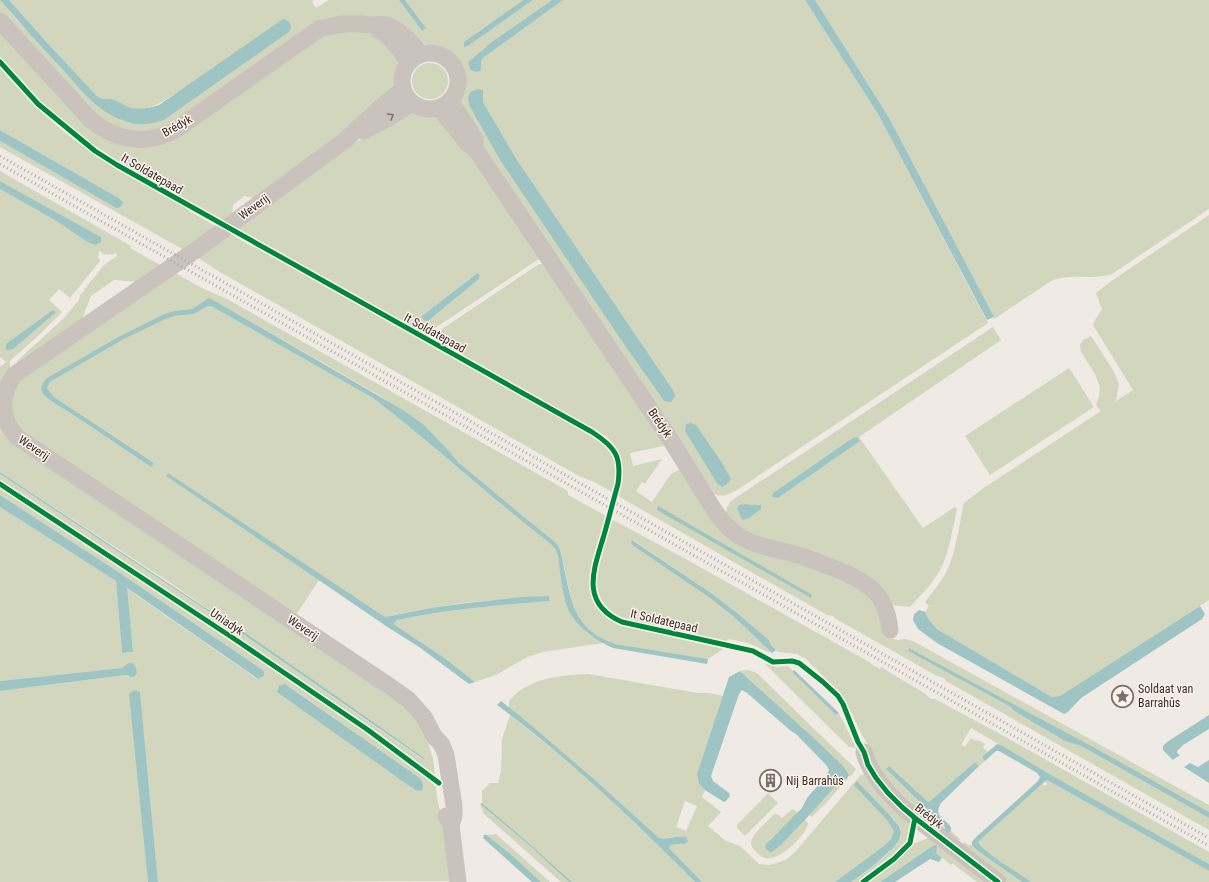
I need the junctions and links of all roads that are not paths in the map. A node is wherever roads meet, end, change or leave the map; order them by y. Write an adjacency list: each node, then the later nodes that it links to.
1 (0, 21): 2 (street, Brédyk)
2 (415, 58): 3 (street); 4 (street)
3 (408, 96): 4 (street); 7 (street, Weverij)
4 (445, 104): 5 (street, Brédyk)
5 (890, 630)
6 (864, 752): 8 (street, Brédyk)
7 (458, 882)
8 (998, 882)

